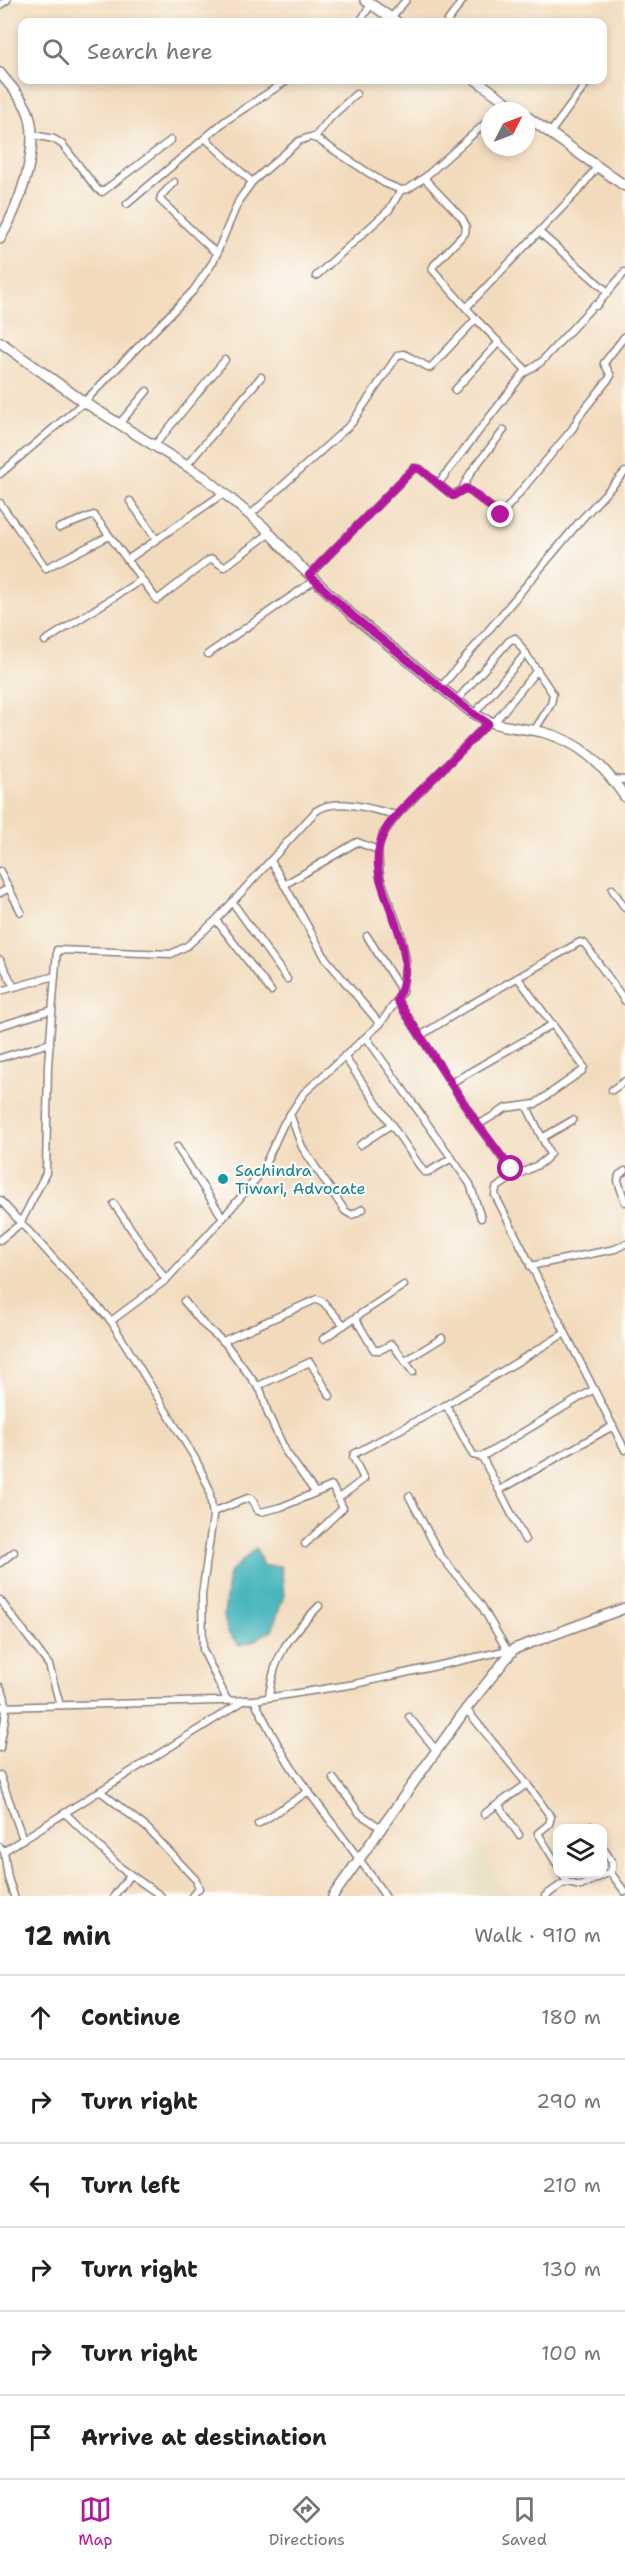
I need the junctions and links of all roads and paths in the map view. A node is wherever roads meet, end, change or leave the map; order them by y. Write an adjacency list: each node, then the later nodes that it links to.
1 (7, 0): 5 (street)
2 (406, 0): 8 (street)
3 (463, 0): 9 (street)
4 (368, 2): 6 (street); 7 (street)
5 (0, 5)
6 (362, 18)
7 (391, 18)
8 (395, 18)
9 (450, 18)
10 (0, 74): 19 (street)
11 (282, 84): 20 (street)
12 (482, 84): 15 (street)
13 (586, 84): 18 (street)
14 (356, 94): 21 (street)
15 (507, 102)
16 (535, 122): 18 (street)
17 (481, 127): 24 (street)
18 (550, 133): 23 (street)
19 (33, 135): 22 (street); 31 (street)
20 (205, 138): 26 (street); 29 (street)
21 (314, 138): 26 (street); 28 (street)
22 (171, 140)
23 (597, 166): 27 (street); 30 (street)
24 (424, 178): 28 (street); 36 (street)
25 (174, 182): 32 (street)
26 (252, 182): 32 (street)
27 (625, 186)
28 (401, 190): 34 (street)
29 (127, 204)
30 (539, 232): 35 (street); 36 (street)
31 (0, 239)
32 (217, 254): 46 (street)
33 (625, 272): 35 (street)
34 (316, 276)
35 (608, 292): 42 (street)
36 (466, 308): 37 (street)
37 (476, 319): 40 (street); 58 (street)
38 (625, 336): 54 (street)
39 (0, 342): 46 (street)
40 (500, 342): 42 (street); 45 (street)
41 (225, 360): 49 (street)
42 (526, 372): 53 (street)
43 (261, 377): 50 (street)
44 (147, 390): 47 (street)
45 (455, 390)
46 (84, 402): 47 (street); 52 (street)
47 (119, 424): 49 (street)
48 (504, 430): 54 (street)
49 (154, 446): 50 (street)
50 (186, 466): 55 (street)
51 (625, 472): 70 (street)
52 (0, 474)
53 (438, 484): 54 (street); 64 (street)
54 (462, 489)
55 (224, 493): 58 (street); 62 (street)
56 (130, 501): 62 (street)
57 (0, 503): 61 (street)
58 (250, 515): 60 (street)
59 (59, 528): 61 (street)
60 (270, 534): 64 (street); 65 (street)
61 (109, 536): 63 (street)
62 (156, 539): 63 (street)
63 (127, 560): 65 (street)
64 (312, 577): 68 (street); 70 (street)
65 (141, 580): 66 (street)
66 (45, 641)
67 (526, 653): 69 (street); 71 (street); 72 (street)
68 (208, 654)
69 (537, 670): 73 (street); 74 (street)
70 (441, 687): 71 (street)
71 (457, 700): 72 (street)
72 (474, 714): 73 (street)
73 (491, 723): 74 (street); 78 (street)
74 (534, 731): 75 (street)
75 (612, 778): 76 (street); 77 (street)
76 (625, 780)
77 (625, 797)
78 (397, 815): 79 (street); 80 (street)
79 (378, 850): 82 (street); 98 (street)
80 (271, 861): 82 (street); 86 (street)
81 (0, 871): 83 (street)
82 (284, 885): 102 (street)
83 (9, 888): 85 (street); 88 (street)
84 (612, 889): 87 (street)
85 (0, 893)
86 (233, 903): 89 (street); 94 (street)
87 (625, 908)
88 (21, 912)
89 (216, 920): 92 (street); 97 (street)
90 (367, 936): 98 (street)
91 (0, 960): 95 (street)
92 (55, 976): 95 (street); 101 (street)
93 (518, 978): 99 (street); 103 (street); 105 (street)
94 (287, 979)
95 (14, 987): 96 (street)
96 (0, 991)
97 (271, 991)
98 (402, 992): 100 (street)
99 (624, 999)
100 (397, 1000): 102 (street); 105 (street)
101 (52, 1011): 104 (street); 107 (street)
102 (380, 1024): 106 (street)
103 (553, 1024): 111 (street); 113 (street)
104 (0, 1026)
105 (420, 1036): 111 (street)
106 (366, 1037): 108 (street); 121 (street)
107 (50, 1043): 109 (street); 130 (street)
108 (344, 1056): 114 (street); 116 (street)
109 (0, 1058)
110 (625, 1081): 112 (street)
111 (451, 1083): 117 (street)
112 (612, 1090)
113 (527, 1107): 117 (street); 118 (street)
114 (290, 1114): 127 (street); 128 (street)
115 (573, 1120): 118 (street)
116 (392, 1124): 119 (street); 121 (street)
117 (478, 1125): 123 (street)
118 (543, 1138): 123 (street)
119 (360, 1145)
120 (177, 1146): 128 (street)
121 (452, 1158): 129 (street)
122 (625, 1171): 125 (street)
123 (513, 1177): 133 (street)
124 (0, 1200): 130 (street)
125 (625, 1202)
126 (114, 1204): 134 (street)
127 (363, 1209)
128 (223, 1218): 134 (street)
129 (481, 1218)
130 (20, 1224): 131 (street); 138 (street)
131 (0, 1240)
132 (625, 1244): 133 (street)
133 (530, 1266): 140 (street)
134 (166, 1280): 138 (street)
135 (404, 1285): 137 (street)
136 (184, 1301): 143 (street)
137 (355, 1317): 139 (street); 144 (street)
138 (111, 1321): 157 (street)
139 (344, 1325): 142 (street); 143 (street)
140 (565, 1333): 147 (street); 149 (street)
141 (442, 1338): 144 (street)
142 (323, 1340)
143 (223, 1341): 146 (street)
144 (405, 1361): 145 (street)
145 (413, 1372)
146 (258, 1386): 148 (street); 154 (street)
147 (594, 1389): 150 (street); 152 (street)
148 (330, 1396)
149 (446, 1406): 152 (street); 156 (street)
150 (613, 1426): 151 (street); 153 (street)
151 (625, 1450)
152 (482, 1457): 153 (street)
153 (500, 1490): 158 (street)
154 (315, 1492): 156 (street); 157 (street)
155 (409, 1496): 165 (street)
156 (339, 1498): 159 (street)
157 (213, 1512): 168 (street)
158 (525, 1540)
159 (305, 1544)
160 (14, 1552): 161 (street)
161 (0, 1563)
162 (0, 1600): 171 (street)
163 (319, 1606): 167 (street)
164 (625, 1608): 165 (street)
165 (510, 1649): 167 (street); 173 (street)
166 (0, 1687): 172 (street)
167 (269, 1697): 170 (street)
168 (227, 1700): 169 (street); 171 (street)
169 (246, 1700): 170 (street); 180 (street)
170 (254, 1700): 181 (street)
171 (60, 1705): 172 (street)
172 (3, 1707): 175 (street)
173 (466, 1709): 176 (street); 179 (street)
174 (409, 1717): 176 (street)
175 (0, 1748)
176 (437, 1751): 186 (street)
177 (0, 1774): 188 (street)
178 (333, 1778): 186 (street)
179 (527, 1784): 182 (street); 192 (street)
180 (100, 1791): 183 (street); 201 (street)
181 (309, 1791): 185 (street); 191 (street)
182 (498, 1804): 184 (street); 187 (street)
183 (65, 1813): 188 (street); 194 (street)
184 (484, 1814)
185 (258, 1824)
186 (381, 1828): 191 (street)
187 (519, 1835)
188 (23, 1839): 189 (street)
189 (2, 1849): 198 (street)
190 (607, 1853): 193 (street)
191 (360, 1857): 202 (street); 203 (street)
192 (553, 1858)
193 (610, 1872): 196 (street); 197 (street)
194 (130, 1875): 199 (street); 200 (street)
195 (565, 1878): 196 (street)
196 (568, 1883): 204 (street)
197 (625, 1892)
198 (14, 1896)
199 (114, 1896)
200 (161, 1896)
201 (192, 1896)
202 (333, 1896)
203 (385, 1896)
204 (545, 1896)

